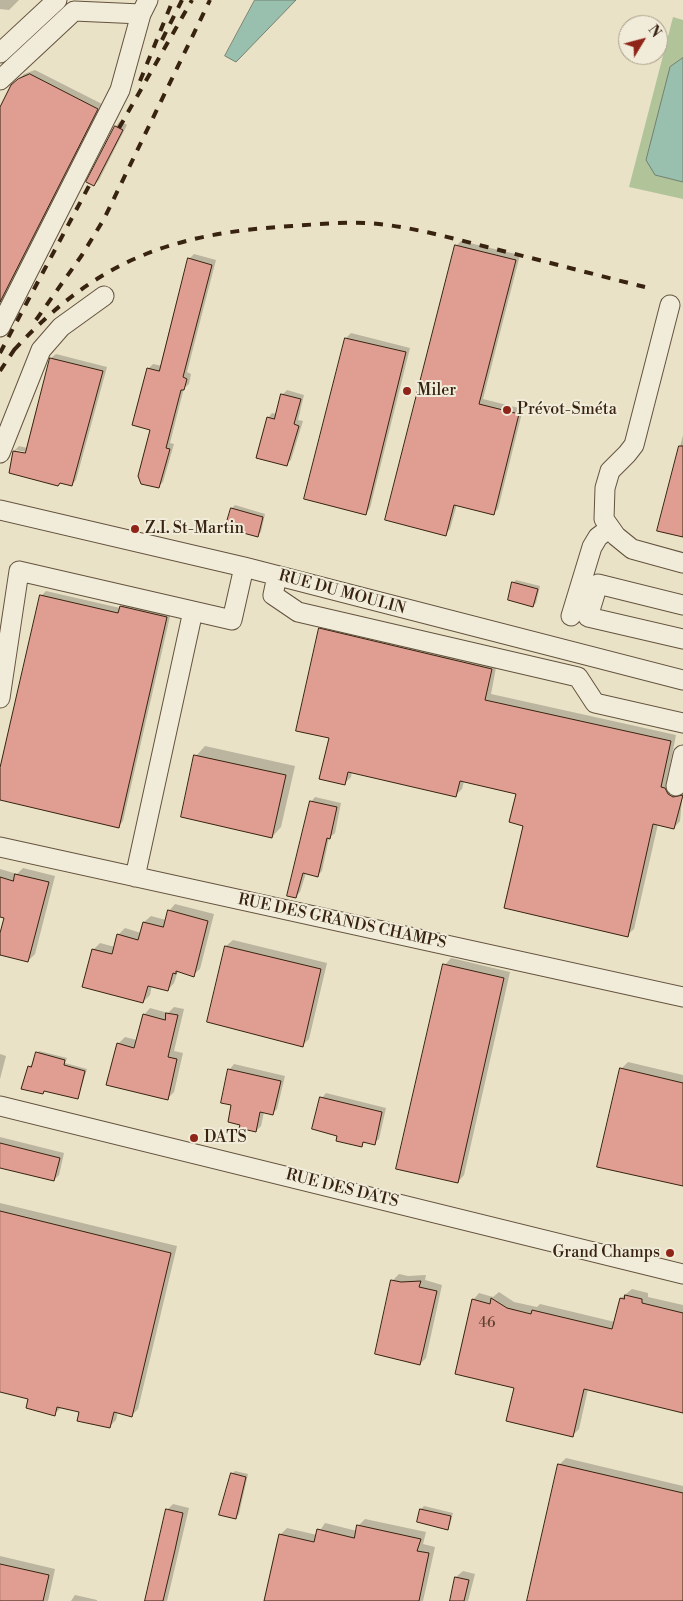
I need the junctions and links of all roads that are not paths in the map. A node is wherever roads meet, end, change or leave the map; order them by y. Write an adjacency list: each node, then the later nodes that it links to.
1 (57, 0): 3 (street)
2 (145, 7): 4 (street); 7 (street)
3 (0, 53)
4 (0, 80)
5 (104, 296): 8 (street)
6 (670, 305): 10 (street)
7 (0, 327)
8 (0, 453)
9 (0, 510): 12 (street, RUE DU MOULIN)
10 (610, 528): 11 (street); 16 (street)
11 (683, 563)
12 (244, 567): 13 (street, RUE DU MOULIN); 15 (street)
13 (277, 576): 18 (street, RUE DU MOULIN); 20 (street)
14 (683, 605): 17 (street)
15 (193, 611): 19 (street); 24 (street)
16 (571, 616)
17 (683, 639)
18 (683, 680)
19 (0, 698)
20 (683, 723)
21 (683, 755): 22 (street)
22 (676, 786)
23 (0, 848): 24 (street, RUE DES GRANDS CHAMPS)
24 (135, 877): 25 (street, RUE DES GRANDS CHAMPS)
25 (683, 997)
26 (0, 1106): 27 (street, RUE DES DATS)
27 (683, 1274)

